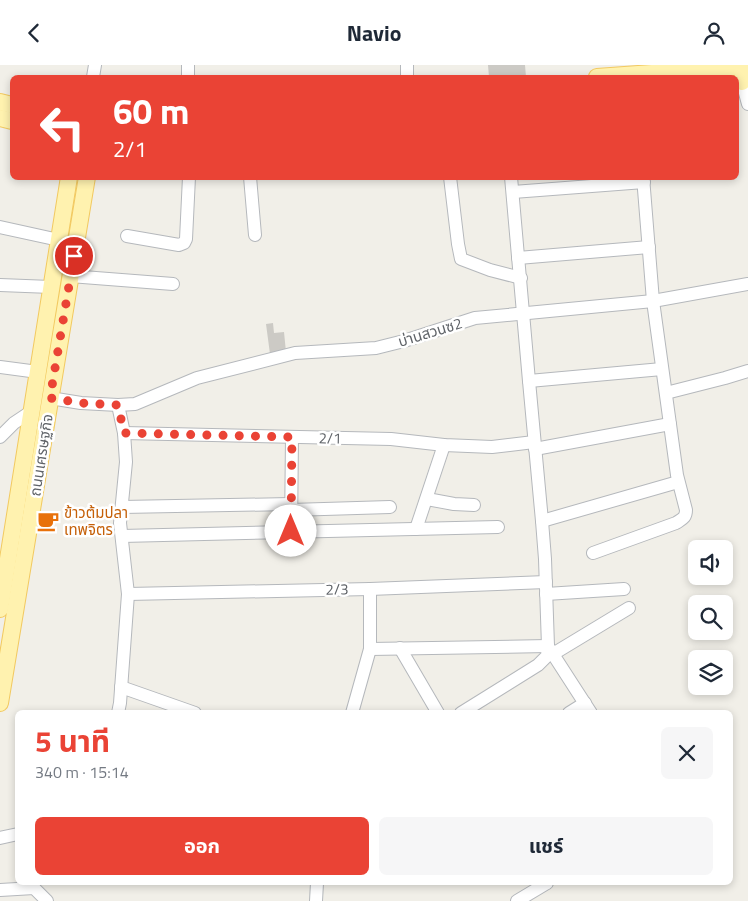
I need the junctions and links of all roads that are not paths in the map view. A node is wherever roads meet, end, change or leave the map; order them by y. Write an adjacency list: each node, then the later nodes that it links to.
1 (635, 70): 2 (main road); 3 (main road)
2 (744, 74): 4 (street)
3 (608, 75)
4 (748, 104)
5 (69, 180): 16 (main road, ถนนเศรษฐกิจ)
6 (86, 180): 19 (main road, ถนนเศรษฐกิจ)
7 (189, 180): 15 (street)
8 (250, 180): 14 (street)
9 (450, 180): 20 (street)
10 (512, 180): 12 (street)
11 (643, 180): 12 (street); 17 (street)
12 (513, 192): 18 (street)
13 (0, 227): 16 (street)
14 (255, 235)
15 (127, 236)
16 (59, 240): 24 (main road, ถนนเศรษฐกิจ)
17 (649, 247): 18 (street); 25 (street)
18 (518, 258): 20 (street)
19 (70, 276): 21 (street); 33 (main road, ถนนเศรษฐกิจ)
20 (521, 278): 26 (street)
21 (173, 284)
22 (748, 284): 25 (street, บ่านสวนซ2)
23 (0, 285): 24 (street)
24 (51, 287): 30 (main road, ถนนเศรษฐกิจ)
25 (653, 301): 26 (street, บ่านสวนซ2); 28 (street)
26 (523, 313): 31 (street); 34 (street, บ่านสวนซ2)
27 (0, 367): 30 (street)
28 (662, 369): 31 (street); 32 (street)
29 (748, 371): 32 (street)
30 (38, 372): 35 (main road, ถนนเศรษฐกิจ)
31 (529, 381): 41 (street)
32 (666, 393): 36 (street)
33 (50, 398): 34 (street, บ่านสวนซ2); 64 (main road, ถนนเศรษฐกิจ)
34 (118, 405): 37 (street)
35 (32, 411): 38 (street); 59 (main road, ถนนเศรษฐกิจ)
36 (670, 424): 41 (street, 2/1); 42 (street)
37 (124, 433): 39 (street, 2/1); 45 (street)
38 (0, 437)
39 (292, 437): 40 (street, 2/1); 46 (street)
40 (444, 445): 41 (street, 2/1); 43 (street)
41 (535, 446): 48 (street)
42 (678, 482): 48 (street); 53 (street)
43 (427, 499): 44 (street); 50 (street)
44 (474, 505)
45 (122, 507): 46 (street); 52 (street)
46 (291, 507): 47 (street); 51 (street)
47 (390, 507)
48 (542, 521): 54 (street)
49 (498, 527): 50 (street)
50 (416, 529): 51 (street)
51 (291, 531): 52 (street)
52 (122, 536): 57 (street)
53 (593, 553)
54 (546, 588): 55 (street, 2/3); 56 (street, 2/3); 62 (street)
55 (370, 589): 57 (street, 2/3); 61 (street)
56 (624, 589)
57 (128, 594): 63 (street)
58 (629, 608): 62 (street)
59 (0, 609)
60 (400, 648): 61 (street); 62 (street); 69 (street)
61 (370, 649): 68 (street)
62 (550, 650): 65 (street); 70 (street)
63 (121, 687): 66 (street); 67 (street)
64 (0, 703)
65 (588, 708)
66 (118, 710)
67 (186, 710)
68 (353, 710)
69 (436, 710)
70 (466, 710)
71 (15, 836): 72 (street)
72 (0, 838)
73 (317, 885): 77 (street)
74 (528, 887): 78 (street)
75 (0, 890): 76 (street)
76 (47, 901)
77 (316, 901)
78 (517, 901)

